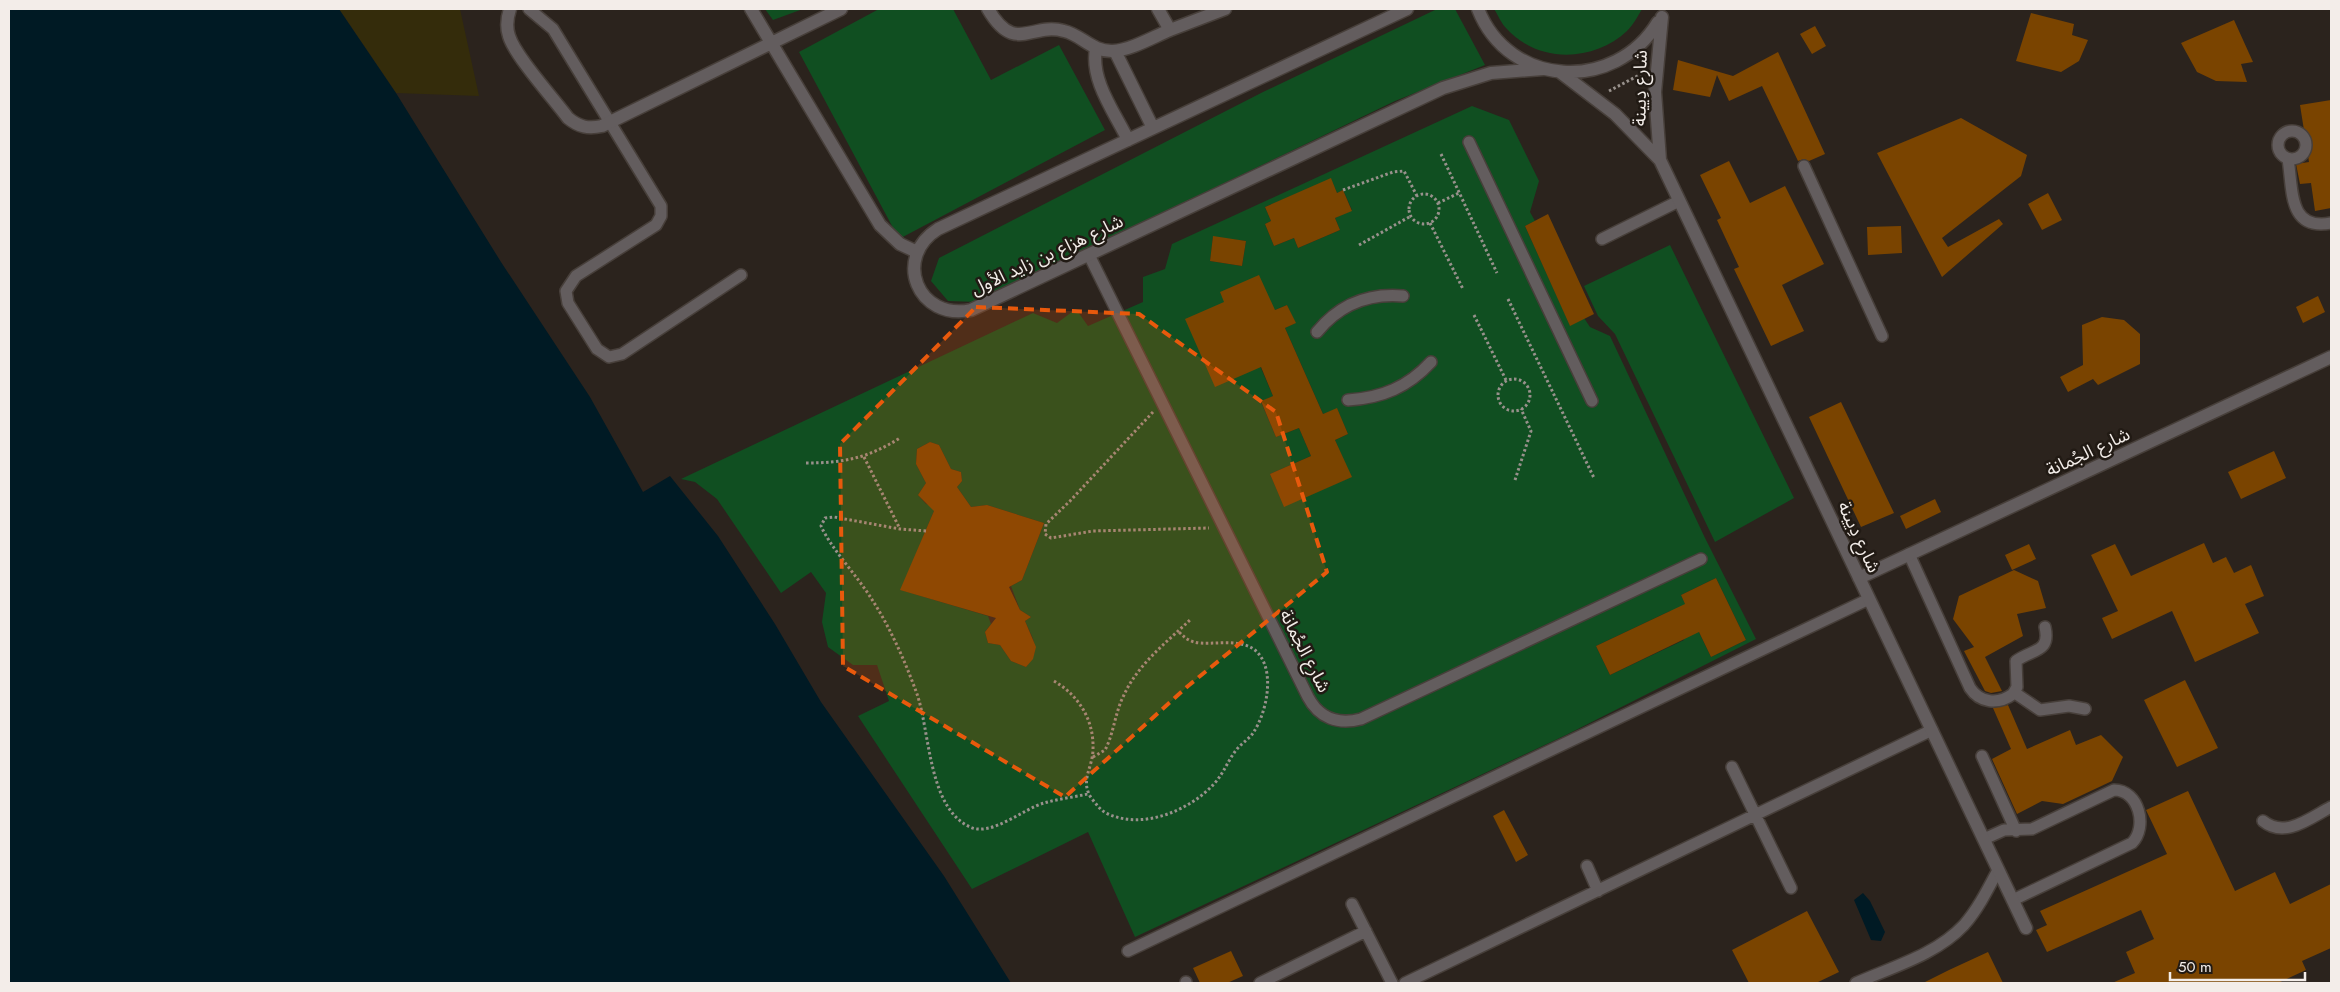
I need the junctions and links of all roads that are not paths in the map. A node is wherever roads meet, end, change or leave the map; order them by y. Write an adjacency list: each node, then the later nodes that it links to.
1 (510, 9): 17 (street)
2 (529, 9): 17 (lane)
3 (751, 9): 12 (street)
4 (841, 9): 12 (street)
5 (988, 9): 13 (street)
6 (1158, 9): 11 (street)
7 (1224, 9): 11 (street)
8 (1408, 9): 18 (street)
9 (1478, 9): 15 (street)
10 (1663, 13): 16 (street); 22 (street, شارع دِيينة)
11 (1170, 30): 14 (street)
12 (771, 42): 17 (street); 27 (street)
13 (1096, 49): 14 (street); 19 (street)
14 (1115, 51): 18 (street)
15 (1542, 69): 16 (street); 28 (street, شارع هزاع بن زايد الأول)
16 (1560, 72): 22 (street, شارع دِيينة)
17 (610, 122): 29 (lane)
18 (1153, 128): 19 (street)
19 (1128, 140): 27 (street)
20 (1469, 142): 36 (lane)
21 (2288, 159): 25 (lane)
22 (1660, 160): 24 (street, شارع دِيينة)
23 (1804, 166): 32 (lane)
24 (1680, 201): 26 (lane); 39 (street, شارع دِيينة)
25 (2331, 223)
26 (1602, 239)
27 (917, 252): 28 (street, شارع هزاع بن زايد الأول)
28 (1089, 255): 38 (lane, شارع الجُمانة)
29 (741, 275)
30 (1403, 296): 31 (lane)
31 (1317, 332)
32 (1882, 336)
33 (2331, 357): 37 (street, شارع الجُمانة)
34 (1431, 362): 35 (lane)
35 (1348, 400)
36 (1592, 402)
37 (1909, 554): 39 (street, شارع الجُمانة); 42 (lane)
38 (1701, 559)
39 (1859, 578): 40 (street, شارع دِيينة)
40 (1869, 599): 44 (street, شارع دِيينة); 60 (lane)
41 (2044, 627): 42 (lane)
42 (2014, 693): 43 (lane)
43 (2085, 708)
44 (1932, 730): 48 (lane); 51 (street, شارع دِيينة)
45 (1982, 756): 50 (lane)
46 (1732, 767): 48 (lane)
47 (2330, 810): 49 (lane)
48 (1756, 815): 54 (lane); 55 (lane)
49 (2263, 821)
50 (2016, 831): 51 (lane); 56 (lane)
51 (1984, 839): 53 (street, شارع دِيينة)
52 (1587, 866): 55 (lane)
53 (1998, 870): 56 (street, شارع دِيينة); 64 (lane)
54 (1791, 888)
55 (1598, 891): 63 (lane)
56 (2013, 900): 58 (street, شارع دِيينة)
57 (1352, 904): 59 (lane)
58 (2026, 928)
59 (1366, 931): 61 (lane); 62 (lane)
60 (1128, 951)
61 (1260, 983)
62 (1392, 983)
63 (1405, 983)
64 (1856, 983)

